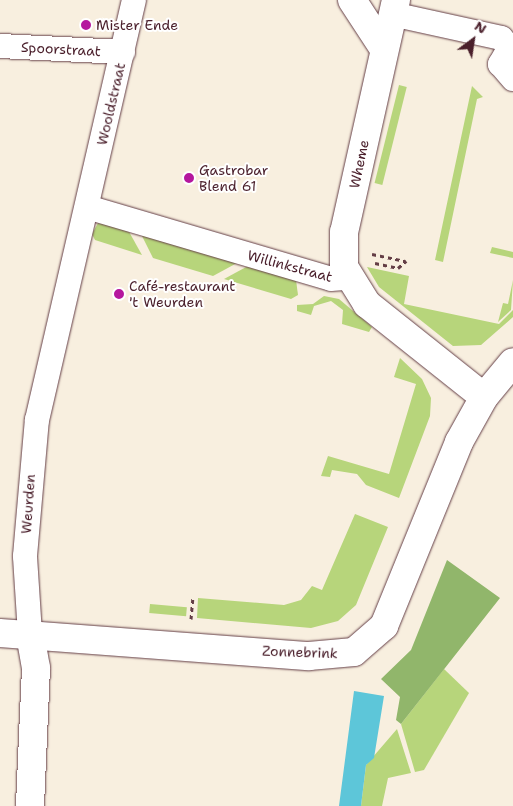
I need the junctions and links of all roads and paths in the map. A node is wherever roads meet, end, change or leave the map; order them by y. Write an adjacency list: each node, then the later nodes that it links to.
1 (134, 0): 7 (street, Wooldstraat)
2 (352, 0): 6 (street)
3 (394, 7): 4 (street, Wheme); 6 (street, Wheme)
4 (511, 45): 8 (street, Wheme)
5 (0, 46): 7 (street, Spoorstraat)
6 (384, 49): 12 (street, Wheme)
7 (123, 52): 9 (street, Wooldstraat)
8 (513, 79)
9 (87, 207): 12 (street, Willinkstraat); 18 (street, Weurden)
10 (406, 261): 11 (path)
11 (385, 265)
12 (348, 278): 14 (street, Willinkstraat)
13 (513, 362): 14 (street, Zonnebrink)
14 (484, 397): 18 (street, Zonnebrink)
15 (193, 598): 16 (path)
16 (192, 608)
17 (0, 633): 18 (street, Zonnebrink)
18 (30, 634): 19 (street, Weurden)
19 (30, 806)

